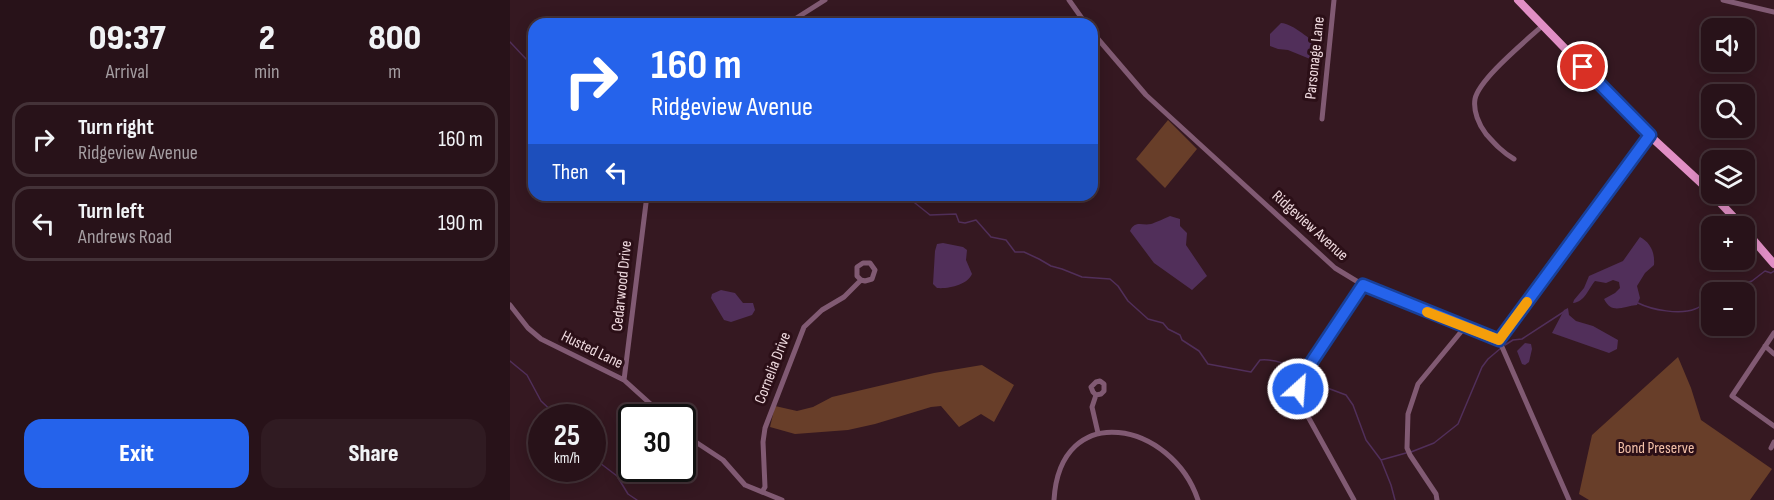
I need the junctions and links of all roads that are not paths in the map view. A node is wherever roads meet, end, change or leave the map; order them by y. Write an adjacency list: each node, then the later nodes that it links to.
1 (825, 0): 7 (street)
2 (1069, 0): 8 (street)
3 (1334, 0): 11 (street, Parsonage Lane)
4 (1518, 0): 9 (main road)
5 (1723, 0): 6 (street)
6 (1774, 12)
7 (796, 18)
8 (1082, 18)
9 (1542, 26): 12 (main road); 13 (street)
10 (1098, 39): 21 (street, Ridgeview Avenue)
11 (1322, 119)
12 (1650, 135): 14 (main road); 26 (street)
13 (1514, 159)
14 (1701, 183)
15 (645, 201): 29 (street, Cedarwood Drive)
16 (1722, 204): 17 (main road)
17 (1732, 216)
18 (1755, 240): 19 (main road)
19 (1772, 258)
20 (861, 280): 37 (street, Cornelia Drive)
21 (1363, 285): 24 (street, Ridgeview Avenue); 42 (street)
22 (510, 305): 23 (street, Husted Lane)
23 (513, 315): 29 (street, Husted Lane)
24 (1465, 327): 26 (street, Ridgeview Avenue); 43 (street)
25 (1774, 333): 27 (street)
26 (1501, 344): 38 (street)
27 (1765, 346): 28 (street); 32 (street)
28 (1774, 354)
29 (624, 380): 31 (street, Husted Lane)
30 (1096, 395): 33 (street)
31 (650, 404)
32 (1774, 426)
33 (1098, 433): 40 (street); 41 (street)
34 (696, 442): 37 (street)
35 (1774, 442): 36 (street)
36 (1771, 448)
37 (762, 492): 39 (street)
38 (1569, 498): 44 (street)
39 (782, 500)
40 (1054, 500)
41 (1198, 500)
42 (1354, 500)
43 (1437, 500)
44 (1577, 500)

